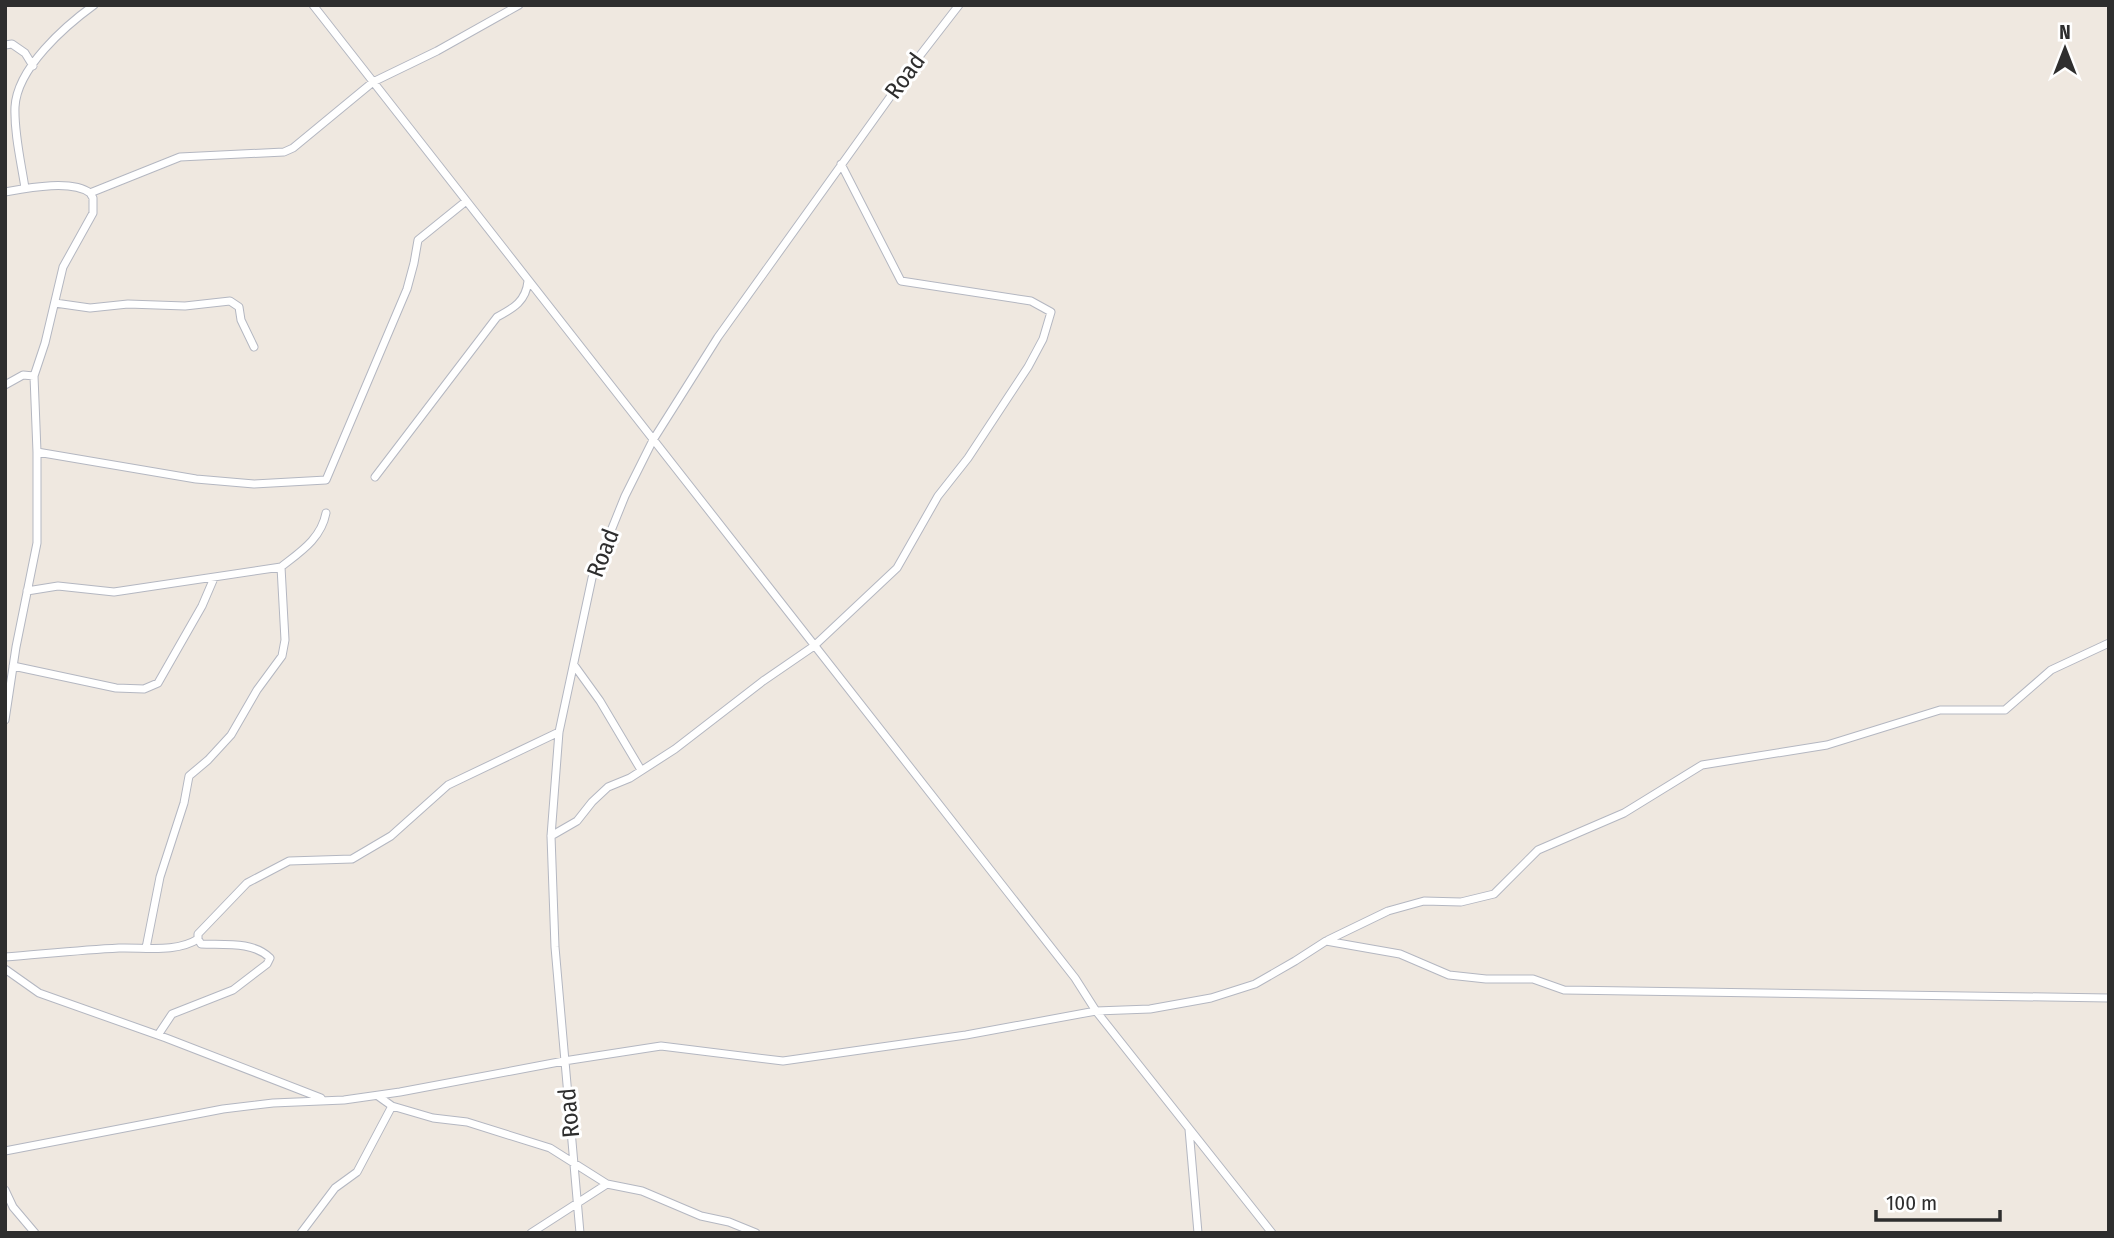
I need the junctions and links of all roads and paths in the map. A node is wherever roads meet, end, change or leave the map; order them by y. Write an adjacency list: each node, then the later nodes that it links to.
1 (94, 5): 6 (street)
2 (313, 5): 7 (street)
3 (519, 5): 7 (street)
4 (959, 5): 8 (street, Road)
5 (5, 45): 6 (street)
6 (33, 66): 9 (street)
7 (373, 82): 11 (street); 12 (street)
8 (841, 164): 18 (street, Road); 26 (street)
9 (25, 188): 10 (street); 11 (street)
10 (5, 192)
11 (90, 193): 14 (street)
12 (465, 202): 13 (street); 19 (street)
13 (528, 280): 18 (street); 20 (street)
14 (55, 303): 15 (street); 16 (street)
15 (254, 348)
16 (34, 376): 17 (street); 19 (street)
17 (5, 385)
18 (653, 440): 26 (street); 27 (street, Road)
19 (37, 452): 24 (street)
20 (375, 477)
21 (326, 513): 22 (street)
22 (281, 567): 23 (street); 35 (street)
23 (214, 578): 24 (street); 28 (street)
24 (27, 592): 28 (street)
25 (2109, 643): 34 (street)
26 (814, 646): 31 (street); 39 (street)
27 (574, 665): 30 (street, Road); 31 (street)
28 (13, 666): 29 (street)
29 (5, 720)
30 (559, 732): 32 (street, Road); 33 (street)
31 (641, 770): 32 (street)
32 (551, 836): 41 (street, Road)
33 (198, 939): 35 (street); 40 (street)
34 (1326, 941): 38 (street); 39 (street)
35 (146, 948): 36 (street)
36 (5, 957)
37 (5, 969): 40 (street)
38 (2109, 998)
39 (1096, 1012): 41 (street); 45 (street)
40 (158, 1035): 43 (street)
41 (564, 1061): 42 (street); 47 (street, Road)
42 (378, 1095): 43 (street); 44 (street)
43 (325, 1100): 46 (street)
44 (392, 1106): 47 (street); 52 (street)
45 (1189, 1129): 56 (street); 57 (street)
46 (5, 1151)
47 (574, 1164): 48 (street); 50 (street, Road)
48 (607, 1184): 50 (street); 55 (street)
49 (5, 1190): 51 (street)
50 (577, 1201): 53 (street); 54 (street, Road)
51 (35, 1233)
52 (301, 1233)
53 (531, 1233)
54 (580, 1233)
55 (756, 1233)
56 (1198, 1233)
57 (1272, 1233)

